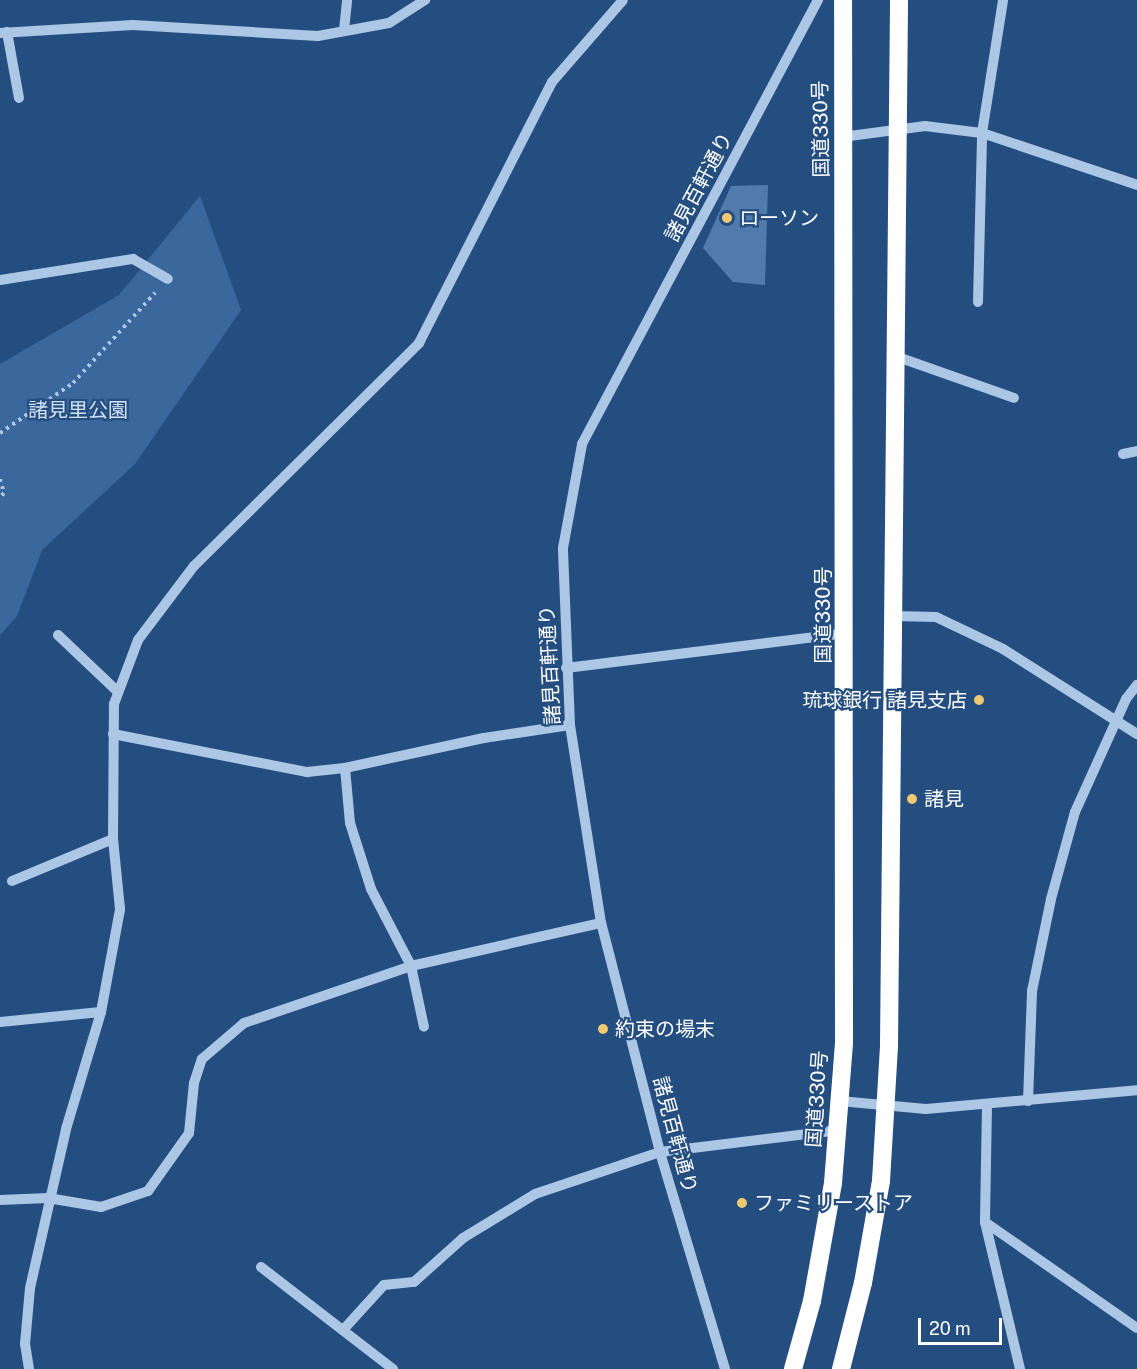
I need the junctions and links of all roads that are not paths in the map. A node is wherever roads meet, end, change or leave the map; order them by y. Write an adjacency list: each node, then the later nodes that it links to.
1 (347, 0): 8 (street)
2 (425, 0): 8 (street)
3 (623, 0): 27 (street)
4 (818, 0): 25 (street, 諸見百軒通り)
5 (843, 0): 13 (highway, 国道330号)
6 (899, 0): 11 (highway)
7 (1003, 0): 12 (street)
8 (344, 30): 9 (street)
9 (4, 33): 10 (street)
10 (19, 98)
11 (898, 128): 12 (street); 13 (street); 18 (highway)
12 (982, 133): 14 (street); 17 (street)
13 (842, 137): 23 (highway, 国道330号)
14 (1137, 185)
15 (168, 279): 16 (street)
16 (0, 280)
17 (978, 302)
18 (895, 356): 19 (street); 22 (highway)
19 (1014, 398)
20 (1137, 451): 21 (street)
21 (1123, 454)
22 (894, 616): 28 (street); 44 (highway)
23 (846, 633): 25 (street); 41 (highway, 国道330号)
24 (58, 635): 27 (street)
25 (566, 668): 29 (street, 諸見百軒通り)
26 (1137, 685): 28 (street)
27 (118, 692): 30 (street)
28 (1119, 722): 31 (street); 42 (street)
29 (570, 725): 32 (street); 35 (street, 諸見百軒通り)
30 (113, 734): 32 (street); 33 (street)
31 (1137, 734)
32 (345, 768): 36 (street)
33 (113, 839): 34 (street); 37 (street)
34 (12, 881)
35 (602, 923): 36 (street); 46 (street, 諸見百軒通り)
36 (411, 966): 39 (street); 47 (street)
37 (101, 1012): 38 (street); 47 (street)
38 (0, 1022)
39 (424, 1027)
40 (1137, 1090): 42 (street)
41 (840, 1101): 44 (street); 45 (highway, 国道330号)
42 (1028, 1101): 43 (street)
43 (987, 1105): 44 (street); 49 (street)
44 (885, 1107): 57 (highway)
45 (838, 1130): 46 (street); 56 (highway, 国道330号)
46 (660, 1152): 52 (street); 55 (street, 諸見百軒通り)
47 (48, 1198): 48 (street); 53 (street)
48 (0, 1200)
49 (985, 1222): 51 (street); 58 (street)
50 (261, 1267): 52 (street)
51 (1137, 1328)
52 (343, 1330): 54 (street)
53 (29, 1369)
54 (393, 1369)
55 (724, 1369)
56 (792, 1369)
57 (841, 1369)
58 (1020, 1369)

